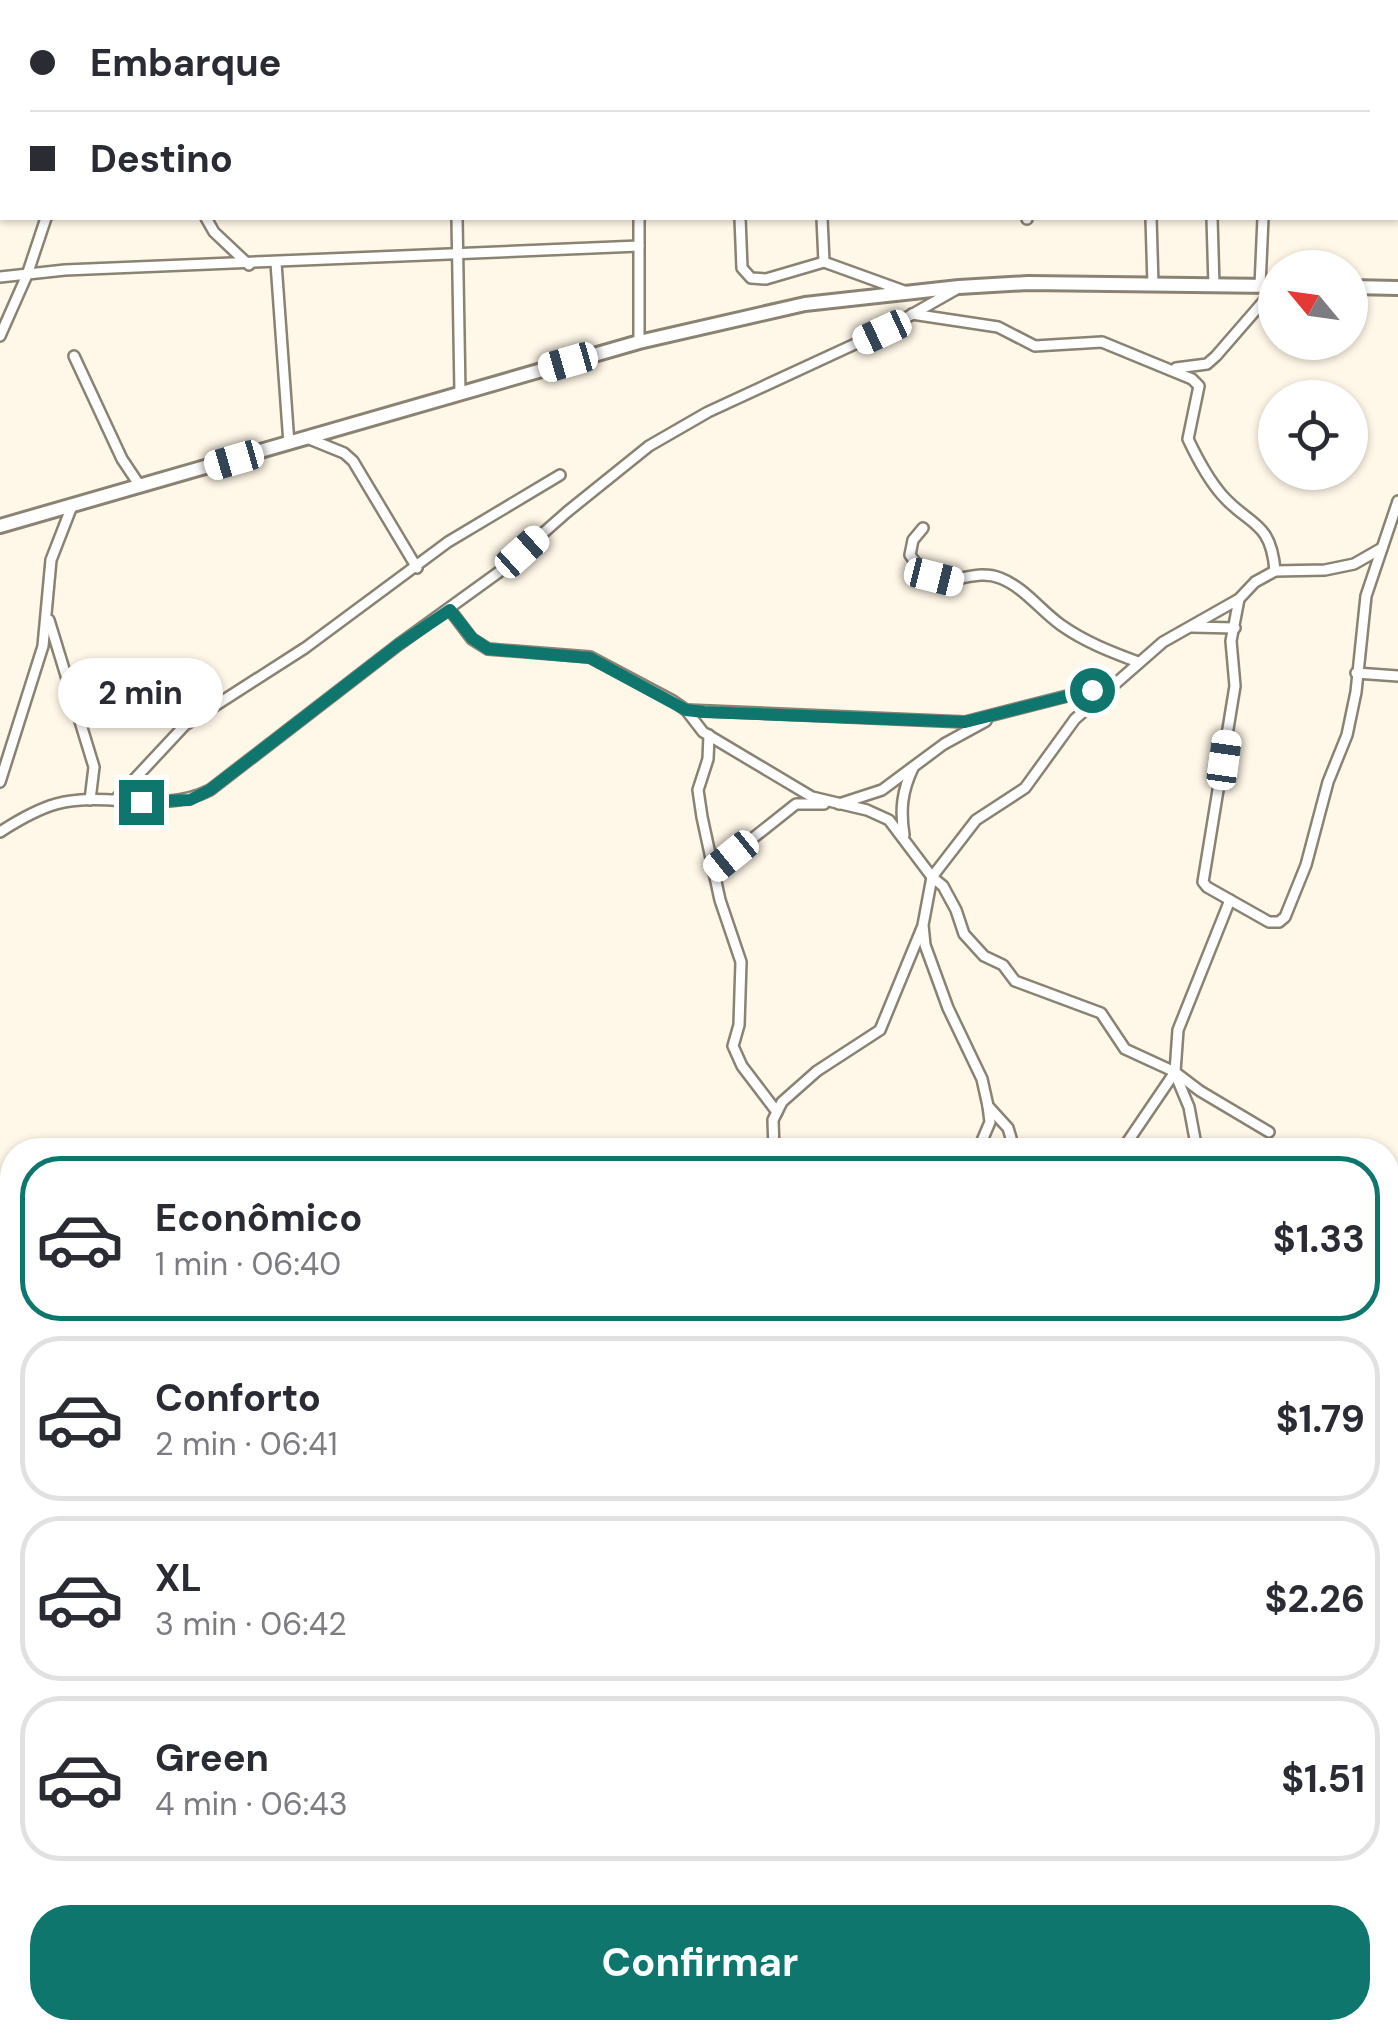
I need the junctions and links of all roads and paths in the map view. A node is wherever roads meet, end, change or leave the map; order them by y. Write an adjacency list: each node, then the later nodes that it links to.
1 (45, 220): 16 (street)
2 (207, 220): 15 (street)
3 (457, 220): 12 (street)
4 (639, 220): 10 (street)
5 (740, 220): 13 (street)
6 (822, 220): 13 (street)
7 (1150, 220): 18 (street)
8 (1212, 220): 19 (street)
9 (1263, 220): 11 (street)
10 (639, 246): 12 (street); 28 (street)
11 (1266, 250)
12 (458, 256): 14 (street); 31 (street)
13 (824, 262): 24 (street)
14 (276, 263): 15 (street); 33 (street)
15 (249, 265): 16 (street)
16 (27, 274): 17 (street); 27 (street)
17 (0, 276)
18 (1153, 285): 19 (main road); 22 (main road)
19 (1214, 286): 20 (main road)
20 (1258, 287)
21 (1368, 287): 23 (main road)
22 (959, 288): 24 (main road); 26 (street)
23 (1398, 288)
24 (909, 292): 28 (main road)
25 (1258, 302): 30 (street)
26 (912, 314): 30 (street); 44 (street)
27 (0, 336)
28 (639, 342): 31 (main road)
29 (74, 356): 35 (street)
30 (1173, 369): 42 (street)
31 (460, 393): 32 (main road)
32 (306, 438): 33 (main road); 41 (street)
33 (289, 444): 35 (main road)
34 (560, 475): 41 (street)
35 (140, 486): 37 (main road)
36 (1398, 501): 40 (street)
37 (73, 504): 38 (main road); 45 (street)
38 (0, 526)
39 (923, 528): 48 (street)
40 (1382, 548): 42 (street); 49 (street)
41 (417, 568): 58 (street)
42 (1275, 571): 43 (street)
43 (1239, 599): 46 (street); 47 (street)
44 (450, 610): 52 (street); 58 (street)
45 (46, 611): 56 (street); 57 (street)
46 (1189, 627): 47 (street); 48 (street)
47 (1235, 628): 64 (street)
48 (1138, 662): 51 (street)
49 (1356, 672): 50 (street); 64 (street)
50 (1398, 676)
51 (1113, 684): 53 (street); 63 (street)
52 (686, 710): 53 (street); 54 (street)
53 (997, 715): 55 (street)
54 (709, 735): 59 (street); 62 (street)
55 (913, 768): 59 (street); 61 (street)
56 (0, 782)
57 (90, 800): 58 (street); 60 (street)
58 (115, 800)
59 (836, 805): 61 (street); 62 (street)
60 (0, 832)
61 (904, 838): 63 (street)
62 (714, 870): 68 (street)
63 (932, 877): 65 (street); 66 (street)
64 (1230, 900): 66 (street)
65 (923, 925): 67 (street); 68 (street)
66 (1175, 1072): 69 (street); 73 (street); 74 (street)
67 (988, 1106): 71 (street); 72 (street)
68 (777, 1112): 70 (street)
69 (1269, 1132)
70 (774, 1138)
71 (983, 1138)
72 (1011, 1138)
73 (1130, 1138)
74 (1195, 1138)

